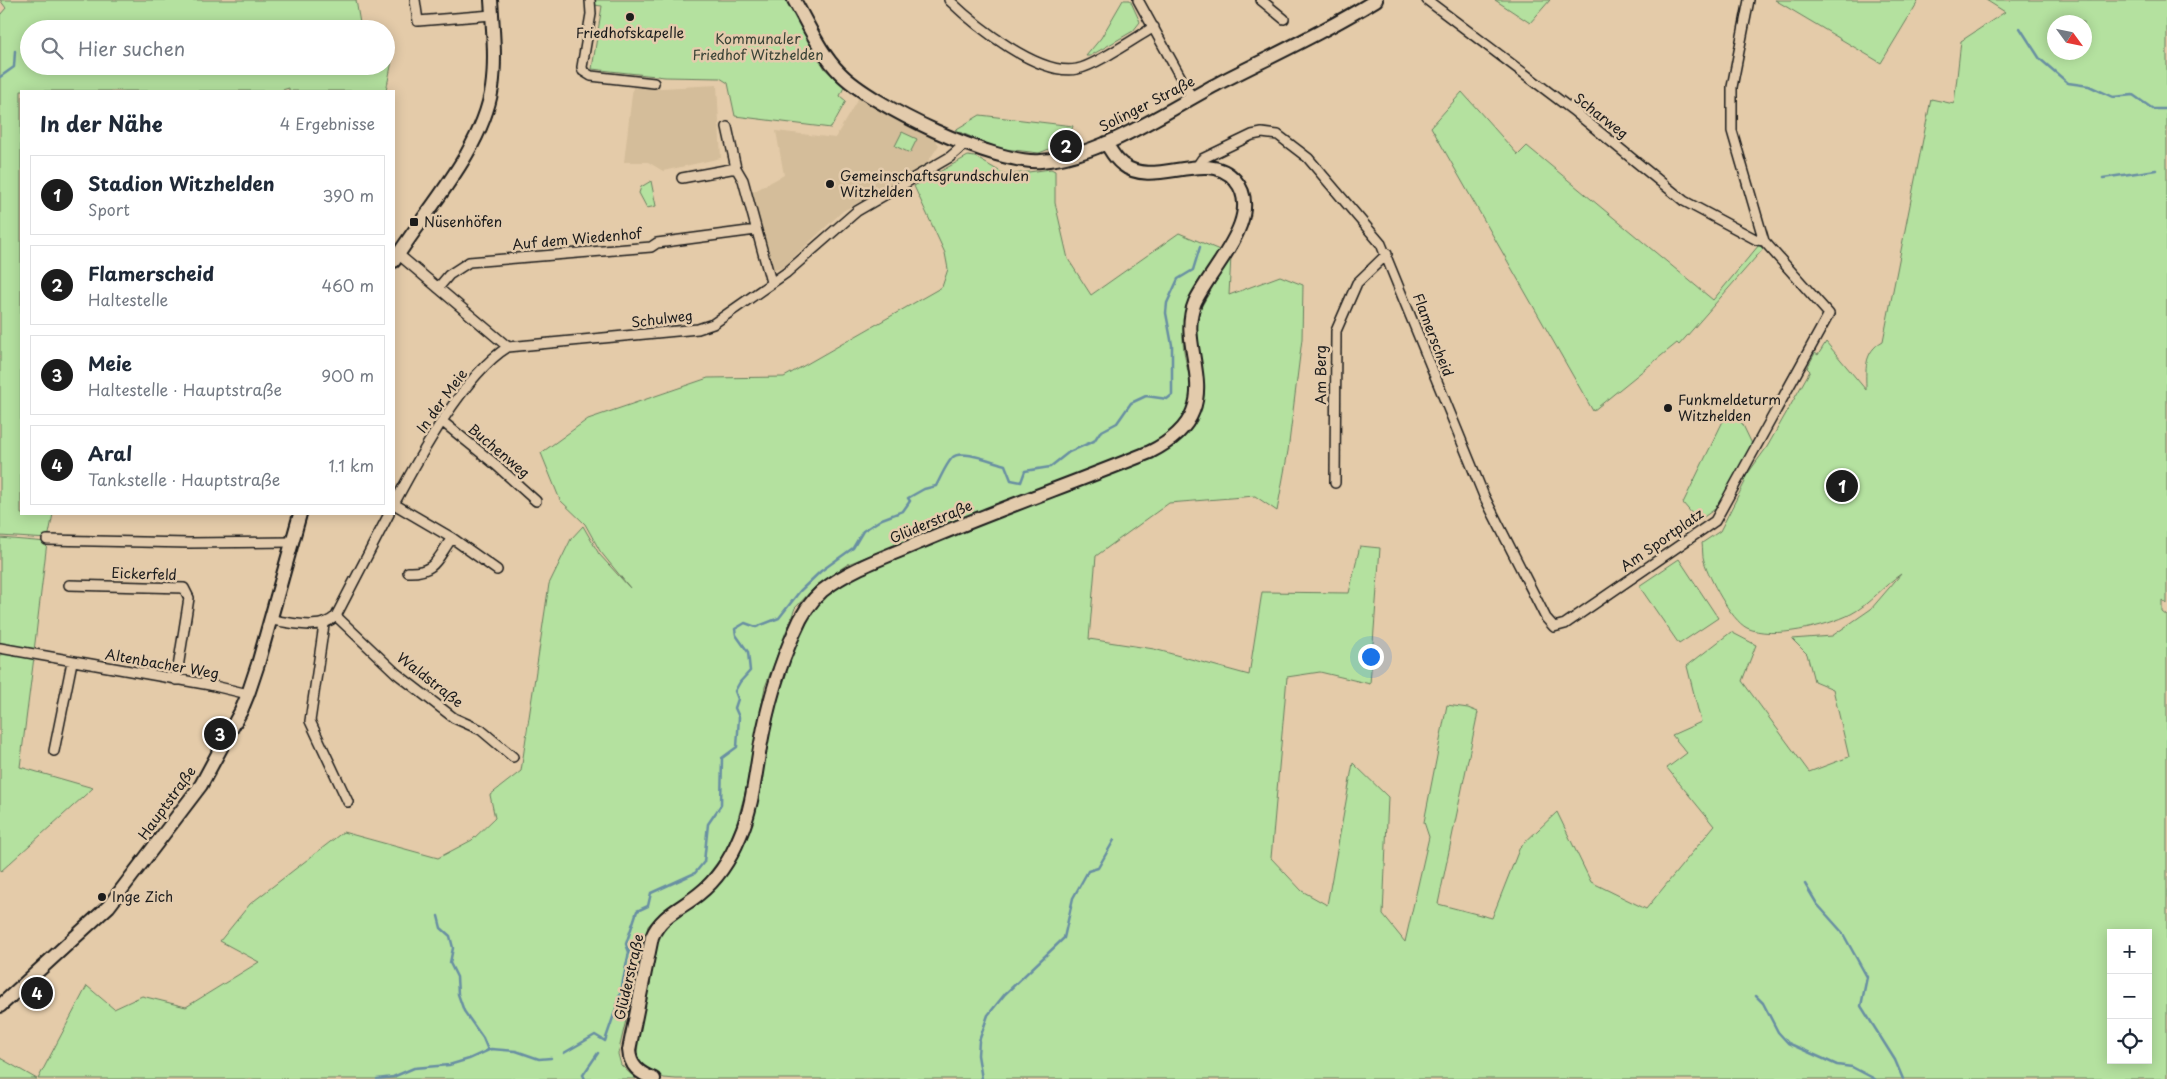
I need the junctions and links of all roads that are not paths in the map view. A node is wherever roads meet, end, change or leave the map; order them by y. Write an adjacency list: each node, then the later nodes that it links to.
1 (415, 0): 11 (street)
2 (491, 0): 11 (main road)
3 (590, 0): 14 (street)
4 (794, 0): 18 (main road, Solinger Straße)
5 (948, 0): 13 (street)
6 (1138, 0): 13 (street)
7 (1261, 0): 12 (street)
8 (1376, 0): 15 (main road, Solinger Straße)
9 (1427, 0): 23 (street, Scharweg)
10 (1749, 0): 23 (street, Scharweg)
11 (492, 15): 25 (main road)
12 (1284, 20)
13 (1154, 27): 15 (street)
14 (654, 83)
15 (1192, 98): 17 (main road, Solinger Straße)
16 (727, 127): 19 (street)
17 (1106, 143): 18 (main road, Solinger Straße); 20 (main road, Glüderstraße)
18 (965, 144): 26 (street, Schulweg)
19 (736, 168): 21 (street); 22 (street)
20 (1196, 168): 24 (street, Flamerscheid); 55 (main road, Glüderstraße)
21 (682, 178)
22 (756, 230): 26 (street); 27 (street, Auf dem Wiedenhof)
23 (1764, 241): 28 (street, Scharweg)
24 (1387, 254): 31 (street, Am Berg); 46 (street, Flamerscheid)
25 (396, 257): 27 (street)
26 (771, 282): 29 (street, Schulweg)
27 (438, 288): 29 (street)
28 (1829, 314): 46 (street, Am Sportplatz)
29 (508, 347): 30 (street, In der Meie)
30 (443, 422): 32 (street, Buchenweg); 33 (street, In der Meie)
31 (1335, 483)
32 (536, 501)
33 (395, 502)
34 (395, 505): 37 (street)
35 (300, 515): 39 (main road, Hauptstraße)
36 (388, 515): 43 (street)
37 (452, 538): 40 (street); 41 (street)
38 (47, 540): 39 (street)
39 (292, 542): 44 (main road, Hauptstraße)
40 (498, 570)
41 (408, 572)
42 (69, 585): 49 (street, Eickerfeld)
43 (336, 616): 45 (street); 52 (street, Waldstraße)
44 (270, 620): 45 (street); 50 (main road, Hauptstraße)
45 (324, 625): 53 (street)
46 (1554, 627)
47 (0, 648): 48 (street, Altenbacher Weg)
48 (72, 662): 49 (street, Altenbacher Weg); 51 (street)
49 (176, 680): 50 (street, Altenbacher Weg)
50 (248, 694): 54 (main road, Hauptstraße)
51 (54, 751)
52 (513, 757)
53 (348, 802)
54 (0, 1006)
55 (654, 1079)

